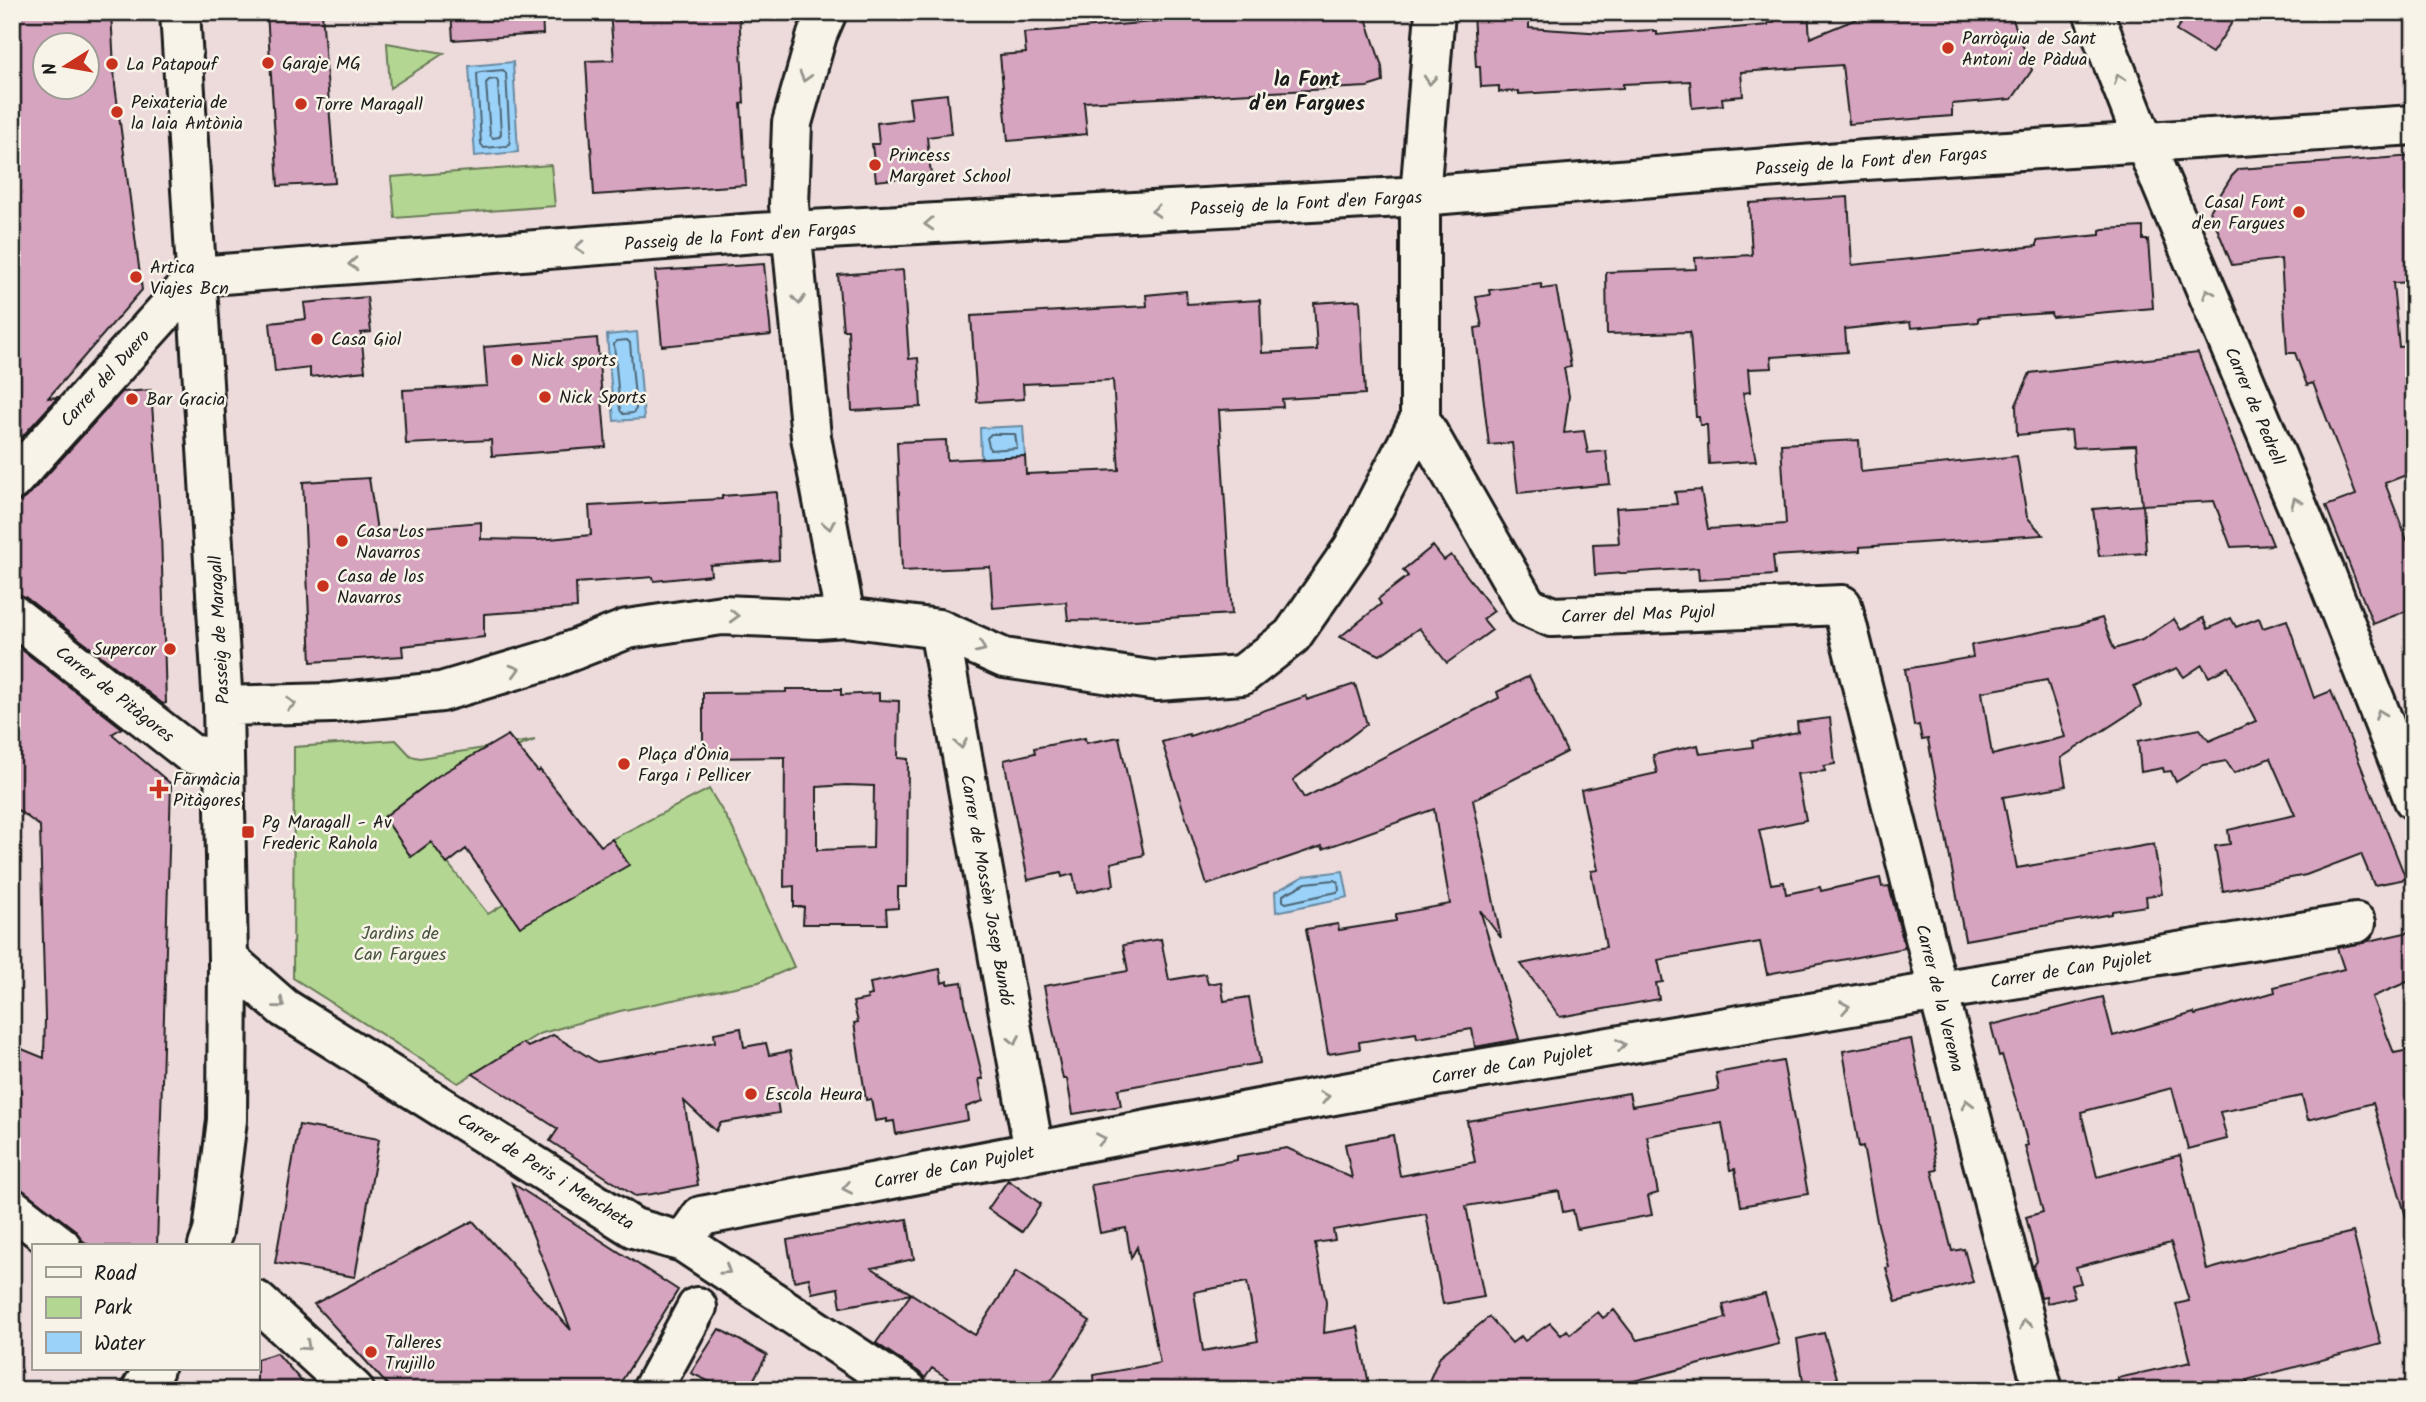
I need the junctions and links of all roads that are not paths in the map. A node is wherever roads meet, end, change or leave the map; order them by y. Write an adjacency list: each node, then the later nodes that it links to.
1 (180, 12): 9 (street, Passeig de Maragall)
2 (827, 12): 8 (street, one-way to 8)
3 (1435, 12): 7 (street, one-way to 7)
4 (2093, 12): 6 (street, Carrer de Pedrell, one-way to 4)
5 (2414, 125): 6 (street, Passeig de la Font d'en Fargas)
6 (2144, 142): 7 (street, Passeig de la Font d'en Fargas); 18 (street, Carrer de Pedrell, one-way to 6)
7 (1420, 196): 8 (street, Passeig de la Font d'en Fargas, one-way to 8); 10 (street)
8 (791, 232): 9 (street, Passeig de la Font d'en Fargas, one-way to 9); 14 (street, one-way to 14)
9 (197, 276): 11 (street, Carrer del Duero); 16 (street, Passeig de Maragall)
10 (1420, 419): 12 (street, Carrer del Mas Pujol); 15 (street, one-way to 10)
11 (12, 481)
12 (1842, 606): 21 (street, Carrer de la Verema)
13 (12, 614): 17 (street, Carrer de Pitàgores)
14 (845, 617): 15 (street); 16 (street, one-way to 14)
15 (940, 628): 22 (street, Carrer de Mossèn Josep Bundó, one-way to 22)
16 (223, 706): 17 (street, Passeig de Maragall)
17 (225, 759): 20 (street, Passeig de Maragall)
18 (2414, 800)
19 (2356, 923): 21 (street, Carrer de Can Pujolet)
20 (228, 959): 24 (street, Passeig de Maragall); 25 (street, Carrer de Peris i Mencheta, one-way to 25)
21 (1938, 990): 22 (street, Carrer de Can Pujolet, one-way to 21); 34 (street, Carrer de la Verema, one-way to 21)
22 (1034, 1151): 25 (street, Carrer de Can Pujolet, one-way to 25)
23 (12, 1208): 26 (street)
24 (214, 1241)
25 (683, 1242): 33 (street, Carrer de Peris i Mencheta, one-way to 33)
26 (58, 1244)
27 (259, 1303): 31 (street, one-way to 31)
28 (697, 1307): 32 (street)
29 (153, 1370): 30 (street)
30 (141, 1390)
31 (354, 1390)
32 (652, 1390)
33 (907, 1390)
34 (2043, 1390)

